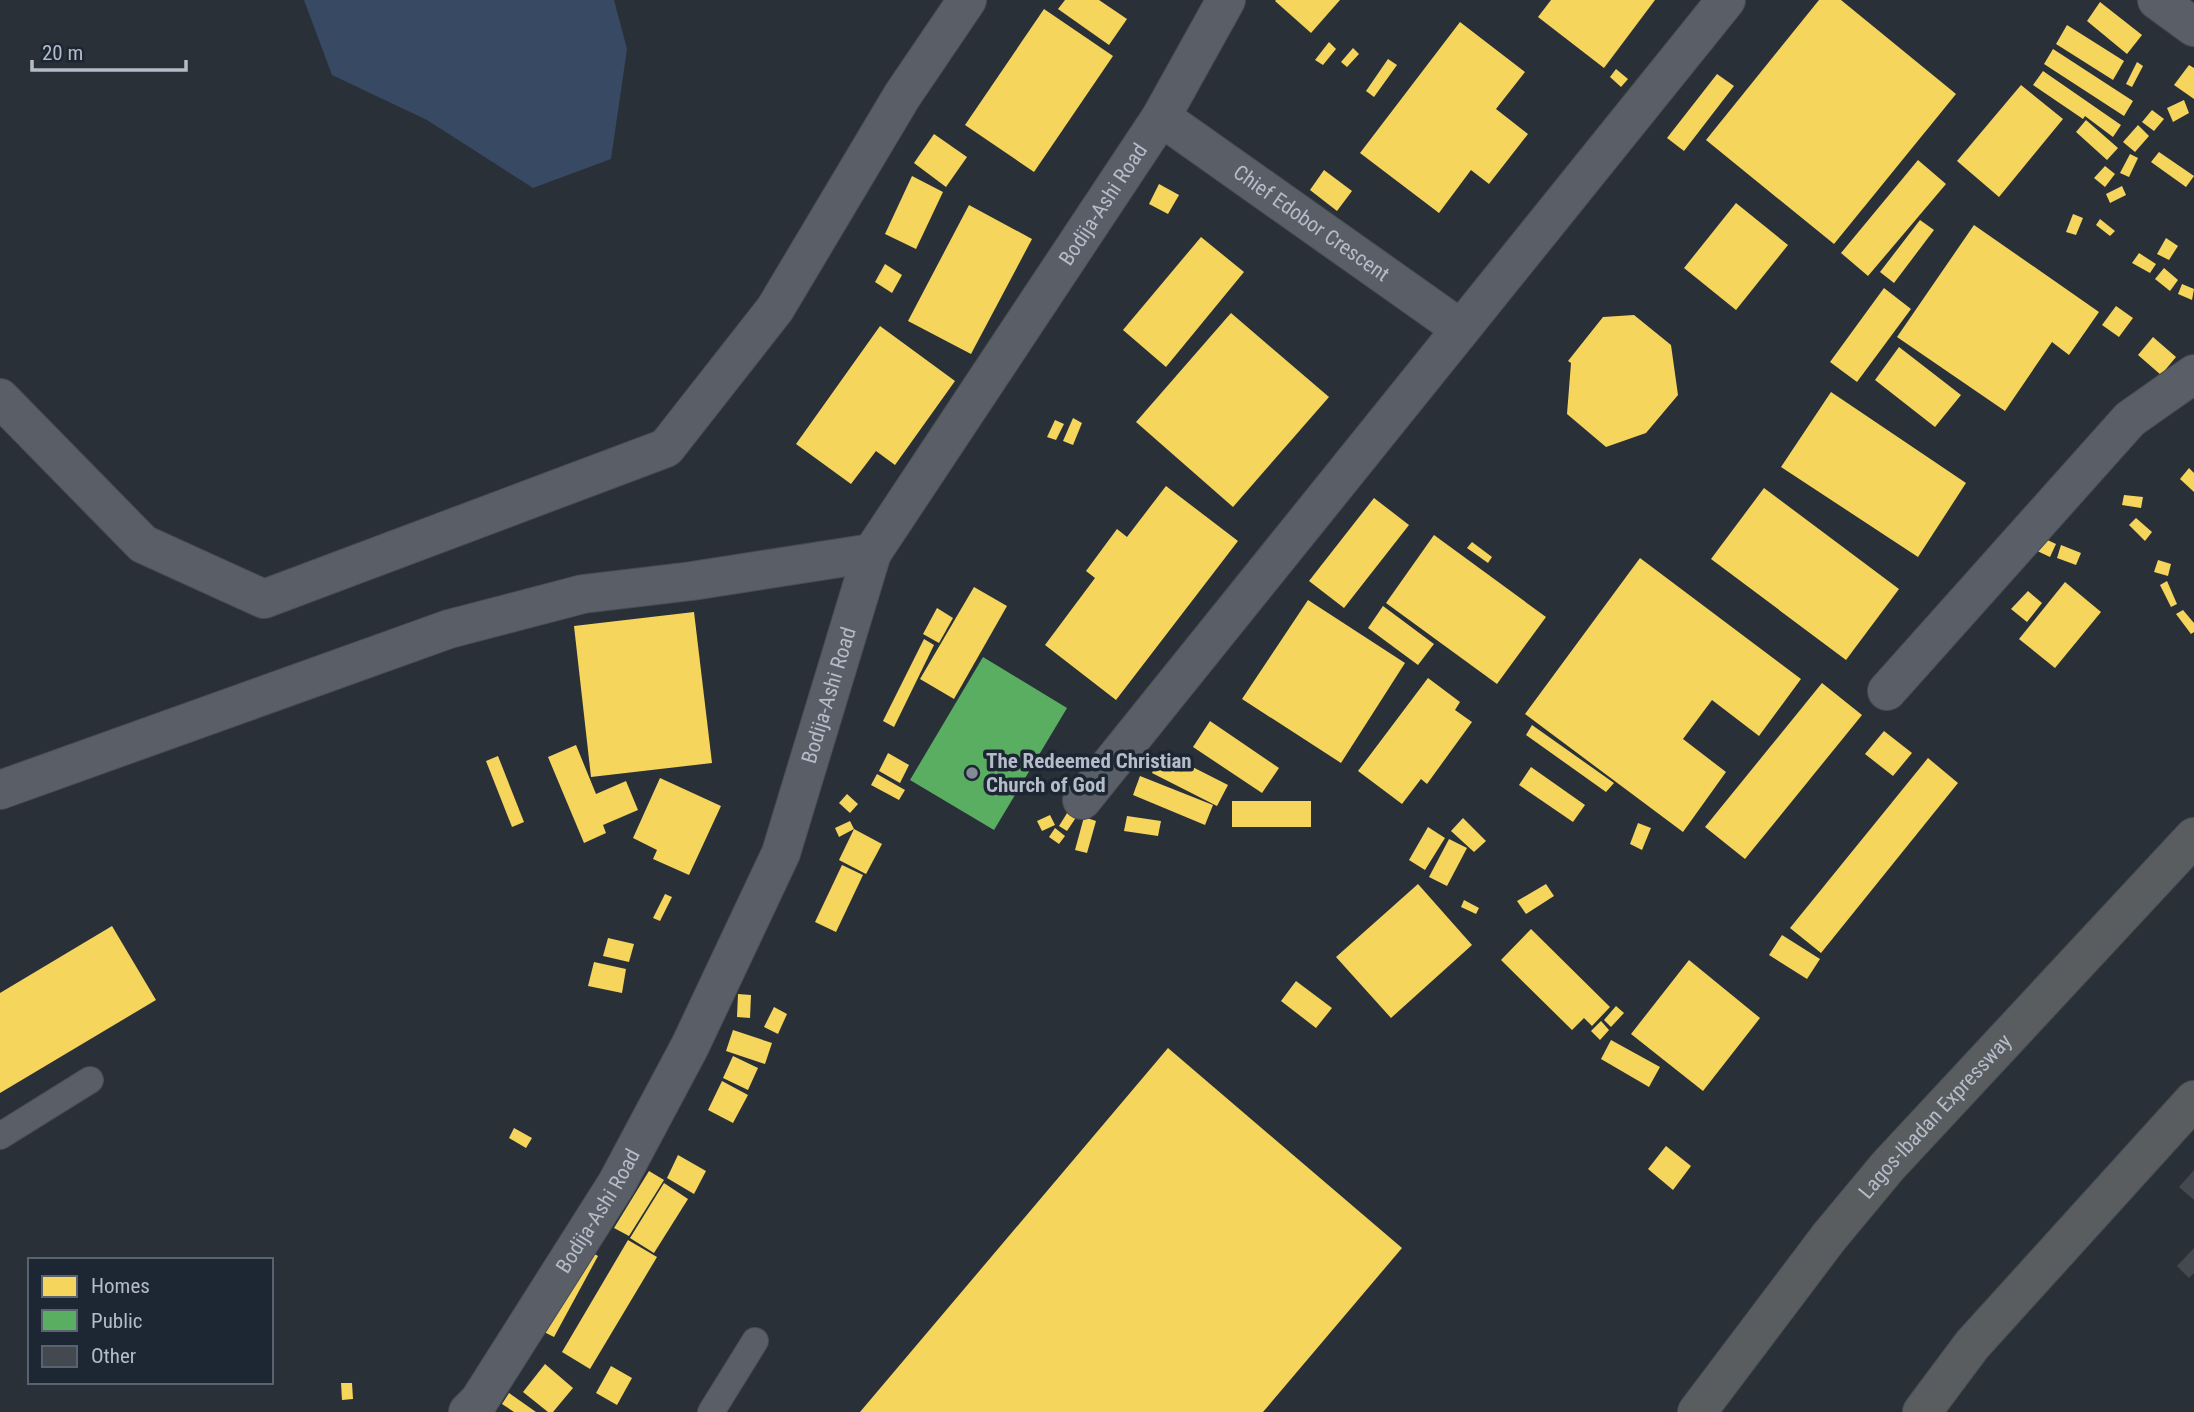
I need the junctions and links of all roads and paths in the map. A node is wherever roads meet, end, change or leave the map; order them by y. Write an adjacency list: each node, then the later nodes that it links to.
1 (967, 0): 9 (street)
2 (1226, 0): 6 (street, Bodija-Ashi Road)
3 (1726, 0): 7 (street)
4 (2157, 0): 5 (street)
5 (2194, 27)
6 (1161, 117): 7 (street, Chief Edobor Crescent); 10 (street, Bodija-Ashi Road)
7 (1461, 329): 13 (street)
8 (2194, 374): 11 (street)
9 (0, 398)
10 (872, 553): 12 (street); 19 (street, Bodija-Ashi Road)
11 (1887, 691)
12 (0, 790)
13 (1082, 800)
14 (2194, 837): 21 (highway, Lagos-Ibadan Expressway)
15 (90, 1080): 17 (lane)
16 (2194, 1100): 22 (highway)
17 (0, 1136)
18 (755, 1341): 20 (lane)
19 (468, 1412)
20 (711, 1412)
21 (1697, 1412)
22 (1922, 1412)

